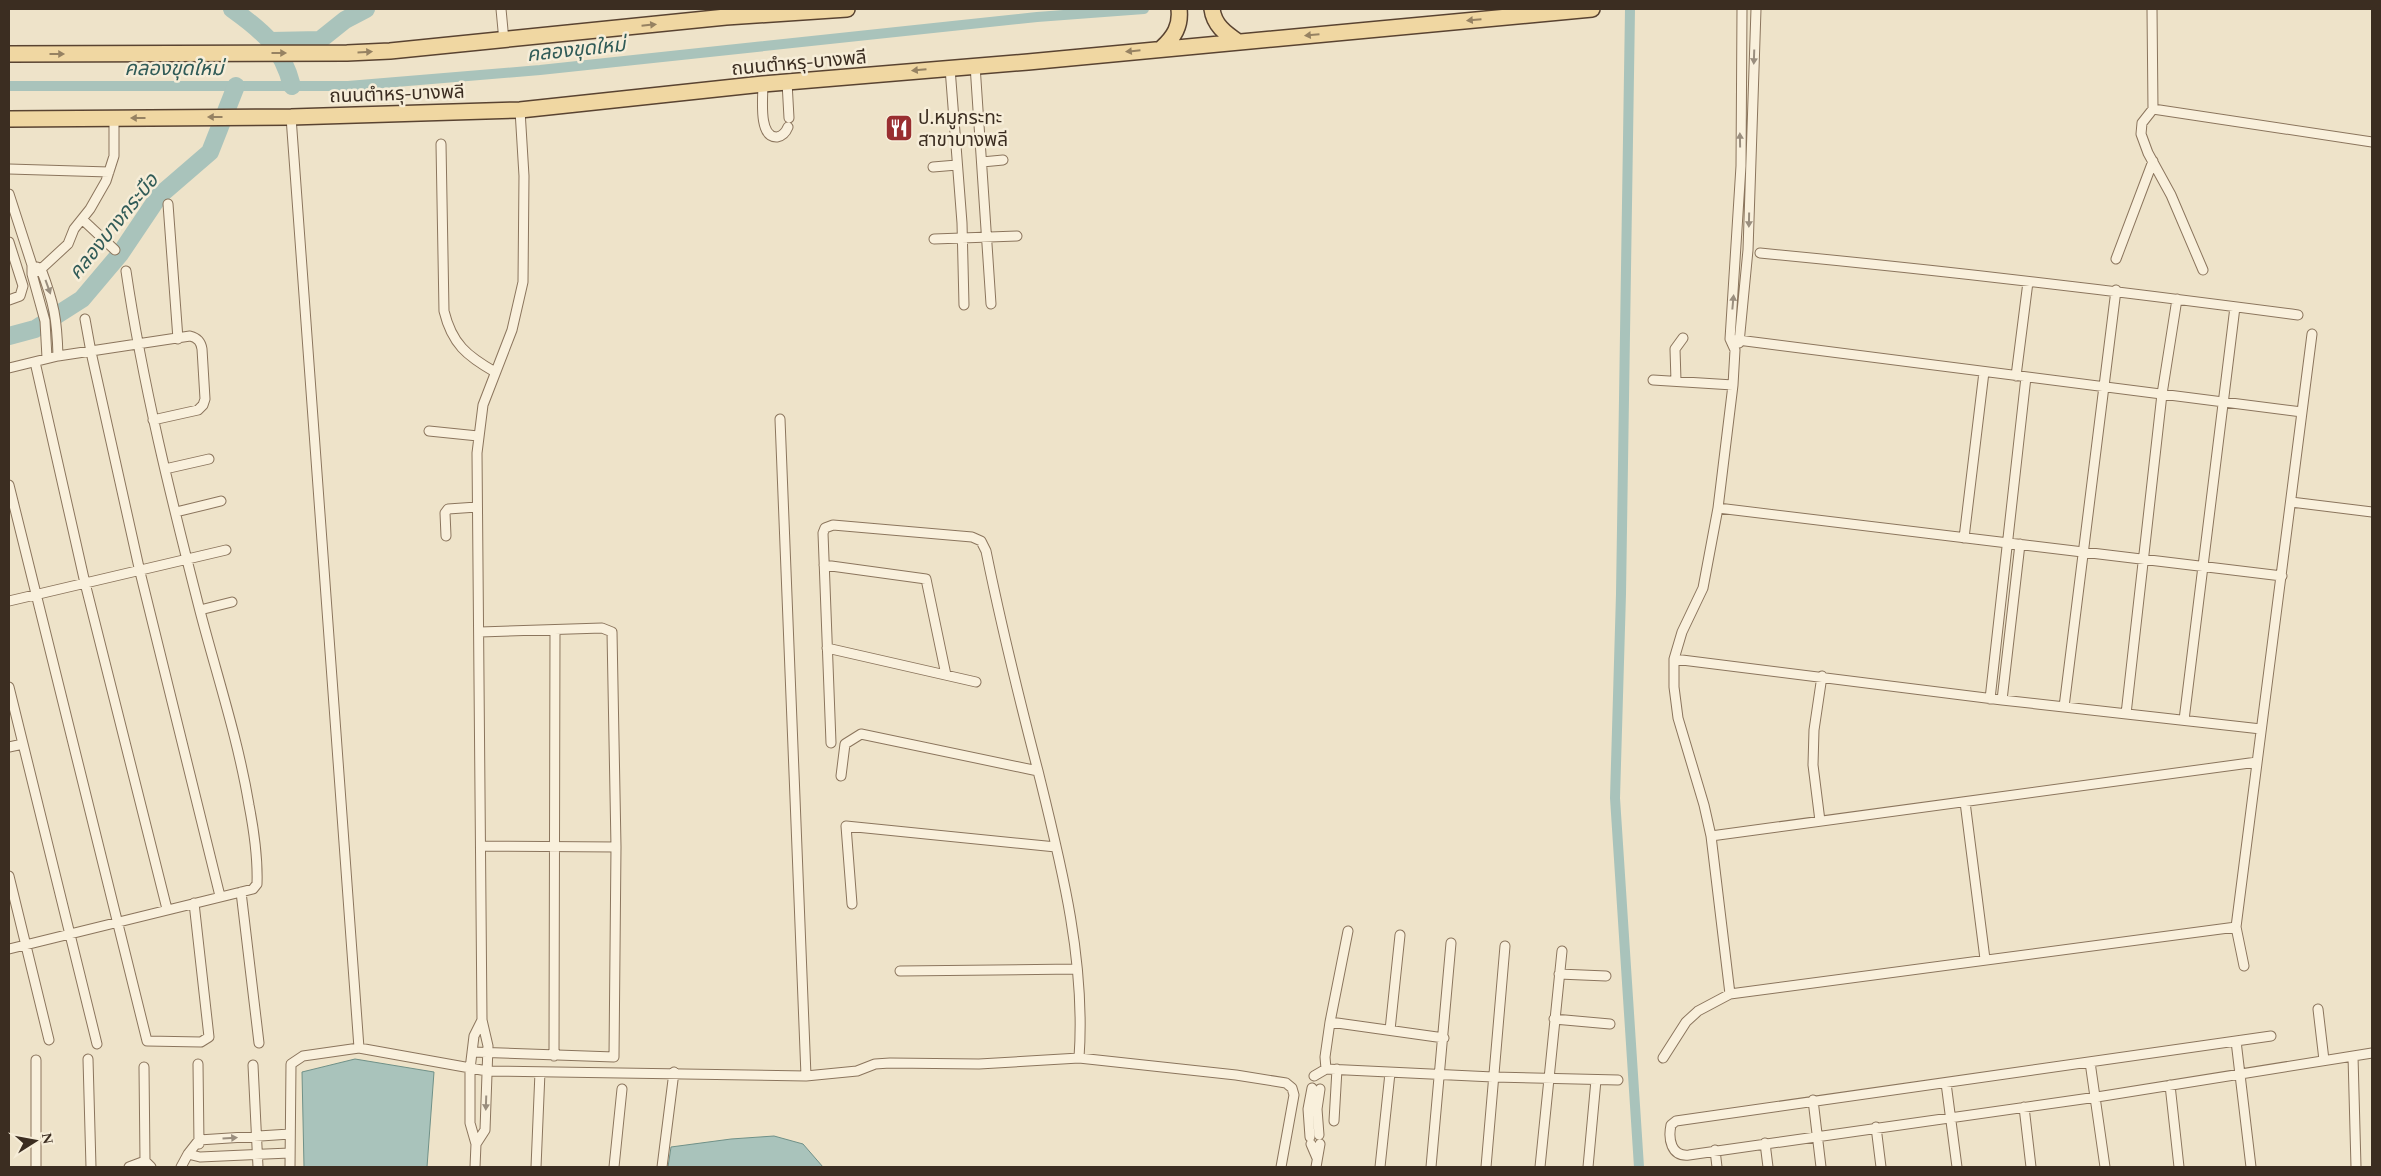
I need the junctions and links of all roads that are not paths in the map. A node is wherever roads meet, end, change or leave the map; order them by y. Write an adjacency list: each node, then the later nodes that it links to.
1 (501, 9): 9 (street)
2 (847, 9): 9 (main road, one-way to 2)
3 (1592, 9): 10 (main road, ถนนตำหรุ-บางพลี, one-way to 10)
4 (1742, 9): 57 (street, one-way to 4)
5 (1756, 9): 58 (street, one-way to 58)
6 (2152, 9): 17 (street)
7 (1212, 10): 10 (main road)
8 (1179, 11): 11 (main road)
9 (504, 41): 12 (main road, one-way to 9)
10 (1238, 42): 11 (main road, ถนนตำหรุ-บางพลี)
11 (1162, 48): 13 (main road, ถนนตำหรุ-บางพลี, one-way to 13)
12 (9, 54)
13 (975, 65): 14 (main road, ถนนตำหรุ-บางพลี); 26 (street)
14 (950, 68): 15 (main road, ถนนตำหรุ-บางพลี, one-way to 15); 27 (street)
15 (787, 82): 16 (main road, ถนนตำหรุ-บางพลี); 16 (street)
16 (763, 84): 18 (main road, ถนนตำหรุ-บางพลี)
17 (2153, 109): 22 (street); 25 (street)
18 (520, 110): 19 (main road, ถนนตำหรุ-บางพลี); 66 (street)
19 (291, 117): 20 (main road, ถนนตำหรุ-บางพลี, one-way to 20); 168 (street)
20 (114, 118): 21 (main road, ถนนตำหรุ-บางพลี); 30 (street)
21 (9, 119)
22 (2372, 142)
23 (441, 144): 66 (street)
24 (1003, 160): 26 (street)
25 (2153, 161): 41 (street); 43 (street)
26 (982, 162): 35 (street)
27 (958, 165): 28 (street); 36 (street)
28 (933, 167)
29 (9, 169): 30 (street)
30 (110, 172): 33 (street)
31 (9, 194): 42 (street)
32 (168, 204): 56 (street)
33 (82, 220): 39 (street); 42 (street)
34 (1017, 236): 35 (street)
35 (987, 237): 36 (street); 49 (street)
36 (962, 238): 37 (street); 50 (street)
37 (934, 239)
38 (9, 242): 48 (street)
39 (115, 250)
40 (1760, 252): 45 (street)
41 (2116, 259)
42 (37, 266): 62 (street, one-way to 62); 63 (street)
43 (2203, 270)
44 (126, 271): 59 (street)
45 (2028, 282): 46 (street); 68 (street)
46 (2116, 290): 47 (street); 72 (street)
47 (2177, 299): 51 (street); 73 (street)
48 (9, 300)
49 (991, 304)
50 (964, 305)
51 (2235, 307): 52 (street); 74 (street)
52 (2298, 316)
53 (85, 319): 61 (street)
54 (2312, 334): 75 (street)
55 (1683, 338): 70 (street)
56 (178, 339): 59 (street); 77 (street)
57 (1730, 339): 58 (street); 60 (street)
58 (1741, 340): 60 (street); 67 (street)
59 (137, 346): 61 (street); 77 (street)
60 (1735, 350): 71 (street)
61 (91, 352): 62 (street); 99 (street)
62 (58, 356): 63 (street)
63 (47, 358): 64 (street)
64 (35, 362): 65 (street); 101 (street)
65 (9, 368)
66 (495, 372): 79 (street)
67 (1984, 372): 68 (street); 90 (street)
68 (2021, 376): 72 (street); 91 (street)
69 (1653, 380): 70 (street)
70 (1676, 381): 71 (street)
71 (1733, 385): 86 (street)
72 (2104, 387): 73 (street); 94 (street)
73 (2162, 394): 74 (street); 95 (street)
74 (2224, 402): 75 (street); 98 (street)
75 (2302, 412): 84 (street)
76 (780, 419): 191 (street)
77 (153, 420): 81 (street)
78 (429, 431): 79 (street)
79 (478, 436): 85 (street)
80 (209, 458): 81 (street)
81 (165, 469): 87 (street)
82 (9, 485): 102 (street)
83 (221, 501): 87 (street)
84 (2291, 502): 88 (street); 100 (street)
85 (477, 507): 89 (street); 107 (street)
86 (1718, 508): 90 (street); 109 (street)
87 (176, 512): 96 (street)
88 (2372, 512)
89 (446, 536)
90 (1964, 538): 91 (street)
91 (2007, 543): 92 (street); 114 (street)
92 (2020, 544): 94 (street); 115 (street)
93 (226, 550): 96 (street)
94 (2083, 552): 95 (street); 116 (street)
95 (2142, 559): 98 (street); 117 (street)
96 (188, 560): 99 (street); 105 (street)
97 (824, 564): 108 (street); 110 (street); 124 (street)
98 (2204, 567): 100 (street); 118 (street)
99 (140, 572): 101 (street); 135 (street)
100 (2282, 576): 119 (street)
101 (85, 583): 102 (street); 138 (street)
102 (36, 594): 103 (street); 139 (street)
103 (9, 601)
104 (232, 602): 105 (street)
105 (200, 610): 134 (street)
106 (555, 630): 107 (street); 130 (street); 132 (street)
107 (480, 632): 129 (street)
108 (827, 648): 110 (street); 120 (street)
109 (1674, 659): 111 (street); 128 (street)
110 (946, 675): 112 (street)
111 (1822, 676): 114 (street); 127 (street)
112 (976, 682)
113 (9, 687): 121 (street)
114 (1990, 699): 115 (street)
115 (2002, 700): 116 (street)
116 (2064, 707): 117 (street)
117 (2126, 714): 118 (street)
118 (2184, 720): 119 (street)
119 (2261, 729): 123 (street)
120 (831, 743)
121 (23, 744): 122 (street); 142 (street)
122 (9, 747)
123 (2257, 762): 126 (street); 140 (street)
124 (1038, 771): 125 (street); 131 (street)
125 (841, 776)
126 (1965, 802): 127 (street); 149 (street)
127 (1820, 822): 128 (street)
128 (1711, 836): 155 (street)
129 (482, 846): 130 (street); 158 (street)
130 (554, 846): 132 (street); 172 (street)
131 (1056, 846): 137 (street); 151 (street)
132 (616, 847): 172 (street)
133 (9, 876): 145 (street)
134 (241, 892): 135 (street); 166 (street)
135 (220, 896): 136 (street)
136 (194, 903): 138 (street); 139 (street)
137 (852, 904)
138 (167, 909): 139 (street)
139 (119, 921): 142 (street)
140 (2236, 927): 149 (street); 150 (street)
141 (1348, 931): 159 (street)
142 (71, 933): 145 (street); 167 (street)
143 (1400, 935): 161 (street)
144 (1451, 943): 163 (street)
145 (26, 944): 147 (street); 164 (street)
146 (1505, 946): 192 (street)
147 (9, 949)
148 (1562, 951): 153 (street)
149 (1985, 959): 155 (street)
150 (2244, 966)
151 (1076, 969): 152 (street); 174 (street)
152 (900, 971)
153 (1559, 974): 154 (street); 157 (street)
154 (1606, 976)
155 (1730, 994): 175 (street)
156 (2318, 1009): 178 (street)
157 (1554, 1019): 160 (street); 194 (street)
158 (482, 1020): 169 (street); 171 (street)
159 (1330, 1022): 161 (street); 193 (street)
160 (1610, 1024)
161 (1390, 1030): 163 (street)
162 (2271, 1036): 165 (street)
163 (1444, 1038): 190 (street)
164 (49, 1040)
165 (2236, 1041): 179 (street); 189 (street)
166 (259, 1043)
167 (97, 1044)
168 (359, 1048): 183 (street); 208 (street)
169 (472, 1052): 171 (street); 183 (street)
170 (2372, 1052): 173 (street)
171 (488, 1053): 172 (street); 185 (street)
172 (554, 1056)
173 (2353, 1056): 178 (street); 246 (street)
174 (1079, 1058): 191 (street); 204 (street)
175 (1663, 1058)
176 (88, 1059): 222 (street)
177 (36, 1060): 221 (street)
178 (2324, 1060): 189 (street)
179 (2090, 1062): 197 (street); 200 (street)
180 (198, 1064): 211 (street)
181 (252, 1065): 210 (street)
182 (144, 1067): 220 (street)
183 (470, 1069): 185 (street); 213 (street)
184 (1337, 1069): 188 (street); 193 (street); 206 (street)
185 (487, 1071): 186 (street); 213 (street, one-way to 213)
186 (540, 1072): 187 (street); 228 (street)
187 (674, 1072): 191 (street); 230 (street)
188 (1390, 1073): 190 (street); 232 (street)
189 (2240, 1074): 198 (street); 245 (street)
190 (1441, 1075): 192 (street); 233 (street)
191 (806, 1076)
192 (1493, 1077): 194 (street); 234 (street)
193 (1319, 1079): 203 (street)
194 (1548, 1079): 195 (street); 235 (street)
195 (1596, 1080): 196 (street); 236 (street)
196 (1618, 1080)
197 (1946, 1083): 201 (street); 205 (street)
198 (2170, 1085): 200 (street); 244 (street)
199 (622, 1089): 229 (street)
200 (2097, 1097): 202 (street); 243 (street)
201 (1812, 1100): 209 (street); 214 (street)
202 (2024, 1107): 205 (street); 242 (street)
203 (1313, 1109): 204 (street); 219 (street)
204 (1292, 1110): 231 (street)
205 (1951, 1117): 207 (street); 241 (street)
206 (1334, 1121)
207 (1876, 1127): 209 (street); 240 (street)
208 (290, 1134): 210 (street); 215 (street)
209 (1818, 1135): 212 (street); 239 (street)
210 (257, 1136): 211 (street, one-way to 210); 217 (street)
211 (199, 1140): 216 (street); 218 (street)
212 (1765, 1142): 214 (street); 238 (street)
213 (476, 1144): 227 (street)
214 (1715, 1150): 237 (street)
215 (290, 1153): 217 (street); 226 (street)
216 (188, 1154): 218 (street); 224 (street)
217 (257, 1154): 218 (street); 225 (street)
218 (200, 1157)
219 (1317, 1163)
220 (148, 1164): 223 (street)
221 (36, 1167)
222 (91, 1167)
223 (130, 1167)
224 (181, 1167)
225 (258, 1167)
226 (290, 1167)
227 (476, 1167)
228 (536, 1167)
229 (614, 1167)
230 (662, 1167)
231 (1282, 1167)
232 (1380, 1167)
233 (1431, 1167)
234 (1486, 1167)
235 (1540, 1167)
236 (1588, 1167)
237 (1717, 1167)
238 (1768, 1167)
239 (1822, 1167)
240 (1881, 1167)
241 (1957, 1167)
242 (2031, 1167)
243 (2105, 1167)
244 (2179, 1167)
245 (2251, 1167)
246 (2356, 1167)

